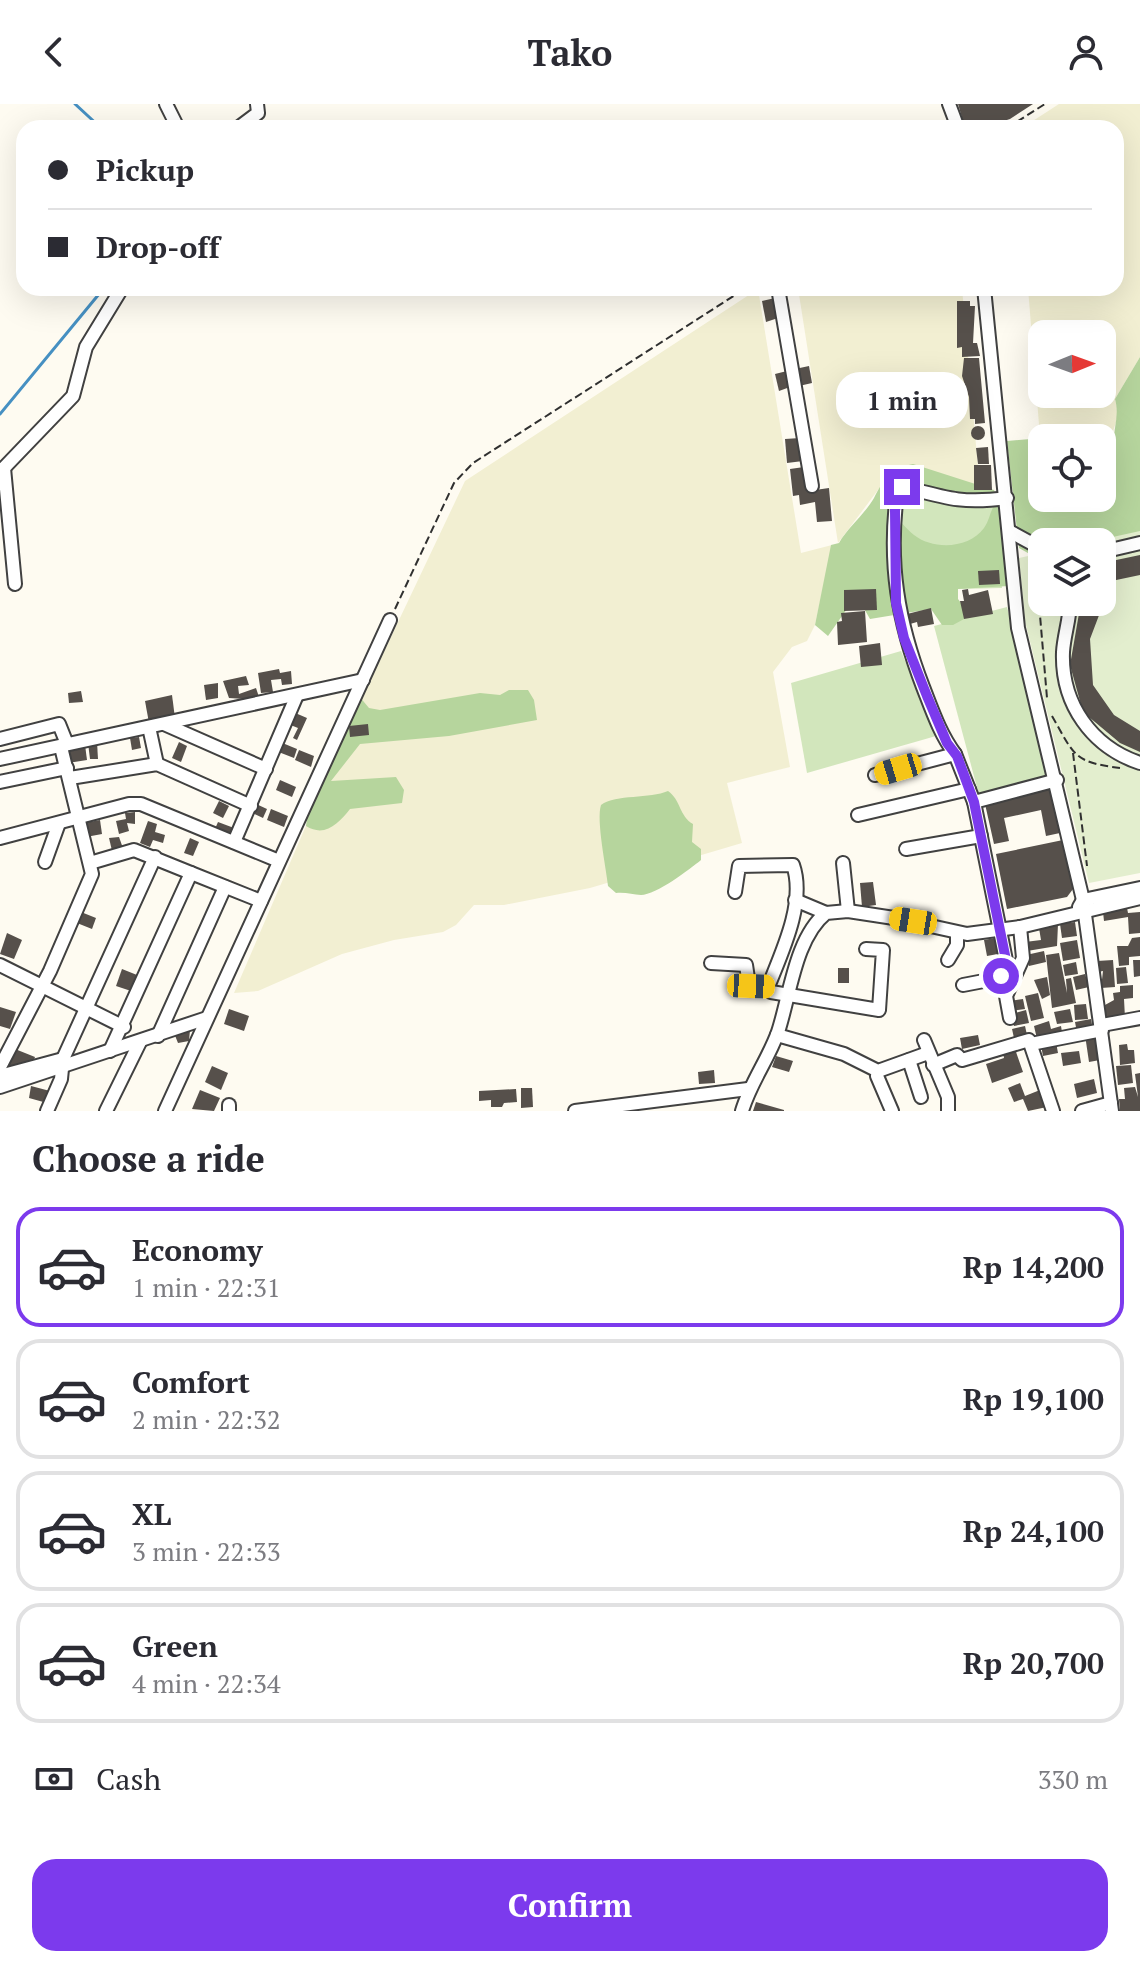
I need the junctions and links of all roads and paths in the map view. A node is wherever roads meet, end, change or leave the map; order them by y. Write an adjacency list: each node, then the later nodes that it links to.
1 (257, 104): 3 (street)
2 (1045, 104): 4 (path)
3 (249, 120)
4 (1020, 120)
5 (117, 296): 9 (street)
6 (734, 296): 18 (path)
7 (779, 296): 10 (street)
8 (985, 296): 11 (street)
9 (2, 470): 16 (street)
10 (812, 486)
11 (1007, 498): 12 (street); 26 (street)
12 (1009, 531): 13 (street); 33 (street)
13 (1028, 541)
14 (1140, 543): 15 (street)
15 (1116, 549)
16 (15, 584)
17 (1068, 616): 28 (street)
18 (390, 620): 19 (street)
19 (363, 680): 20 (street); 46 (street)
20 (297, 695): 21 (street); 30 (street)
21 (164, 724): 22 (street); 30 (street)
22 (149, 727): 24 (street); 29 (street)
23 (0, 739): 24 (street)
24 (64, 745): 27 (street); 31 (street)
25 (1073, 752): 51 (path)
26 (955, 754): 32 (street); 35 (street)
27 (0, 759)
28 (1140, 763)
29 (157, 764): 31 (street); 37 (street)
30 (266, 769): 37 (street)
31 (68, 773): 34 (street); 39 (street)
32 (875, 775)
33 (1057, 780): 36 (street); 58 (street)
34 (0, 782)
35 (969, 789): 36 (street); 38 (street)
36 (974, 802): 41 (street)
37 (251, 806): 43 (street)
38 (858, 815)
39 (79, 818): 40 (street); 43 (street); 48 (street)
40 (59, 823): 42 (street); 47 (street)
41 (981, 836): 44 (street); 62 (street)
42 (0, 838)
43 (234, 842): 46 (street)
44 (906, 849)
45 (155, 857): 48 (street); 50 (street); 74 (street)
46 (279, 861): 56 (street)
47 (45, 862)
48 (90, 863): 71 (street)
49 (843, 863): 59 (street)
50 (191, 873): 52 (street); 78 (street)
51 (1087, 876)
52 (225, 887): 56 (street); 81 (street)
53 (1140, 888): 58 (street)
54 (735, 892): 57 (street)
55 (1140, 898): 58 (street)
56 (261, 901): 75 (street)
57 (799, 901): 60 (street); 65 (street)
58 (1081, 908): 61 (street); 79 (street)
59 (848, 911): 60 (street); 63 (street)
60 (826, 913): 65 (street)
61 (1020, 927): 62 (street); 69 (street)
62 (1001, 930): 63 (street); 69 (street)
63 (957, 934): 66 (street)
64 (866, 949): 73 (street)
65 (791, 955): 72 (street); 73 (street)
66 (948, 960)
67 (711, 963): 72 (street)
68 (0, 965): 71 (street)
69 (1012, 975): 70 (street); 76 (street)
70 (963, 985)
71 (41, 988): 74 (street); 89 (street)
72 (770, 990): 73 (street)
73 (788, 997): 80 (street)
74 (86, 1009): 78 (street); 88 (street)
75 (207, 1018): 81 (street); 98 (street)
76 (1010, 1018)
77 (1140, 1018): 79 (street)
78 (124, 1027): 84 (street)
79 (1102, 1028): 82 (street); 95 (street)
80 (777, 1035): 90 (street); 93 (street)
81 (158, 1036): 83 (street)
82 (1031, 1044): 85 (street); 103 (street)
83 (138, 1047): 84 (street); 86 (street); 97 (street)
84 (112, 1048): 88 (street)
85 (929, 1053): 87 (street); 102 (street)
86 (149, 1057)
87 (909, 1060): 90 (street); 94 (street)
88 (64, 1063): 91 (street); 92 (street); 96 (street)
89 (0, 1067)
90 (878, 1071): 101 (street)
91 (0, 1076)
92 (0, 1087)
93 (748, 1089): 99 (street); 100 (street)
94 (921, 1097)
95 (1112, 1107): 104 (street)
96 (47, 1111)
97 (106, 1111)
98 (165, 1111)
99 (575, 1111)
100 (742, 1111)
101 (892, 1111)
102 (948, 1111)
103 (1053, 1111)
104 (1082, 1111)

